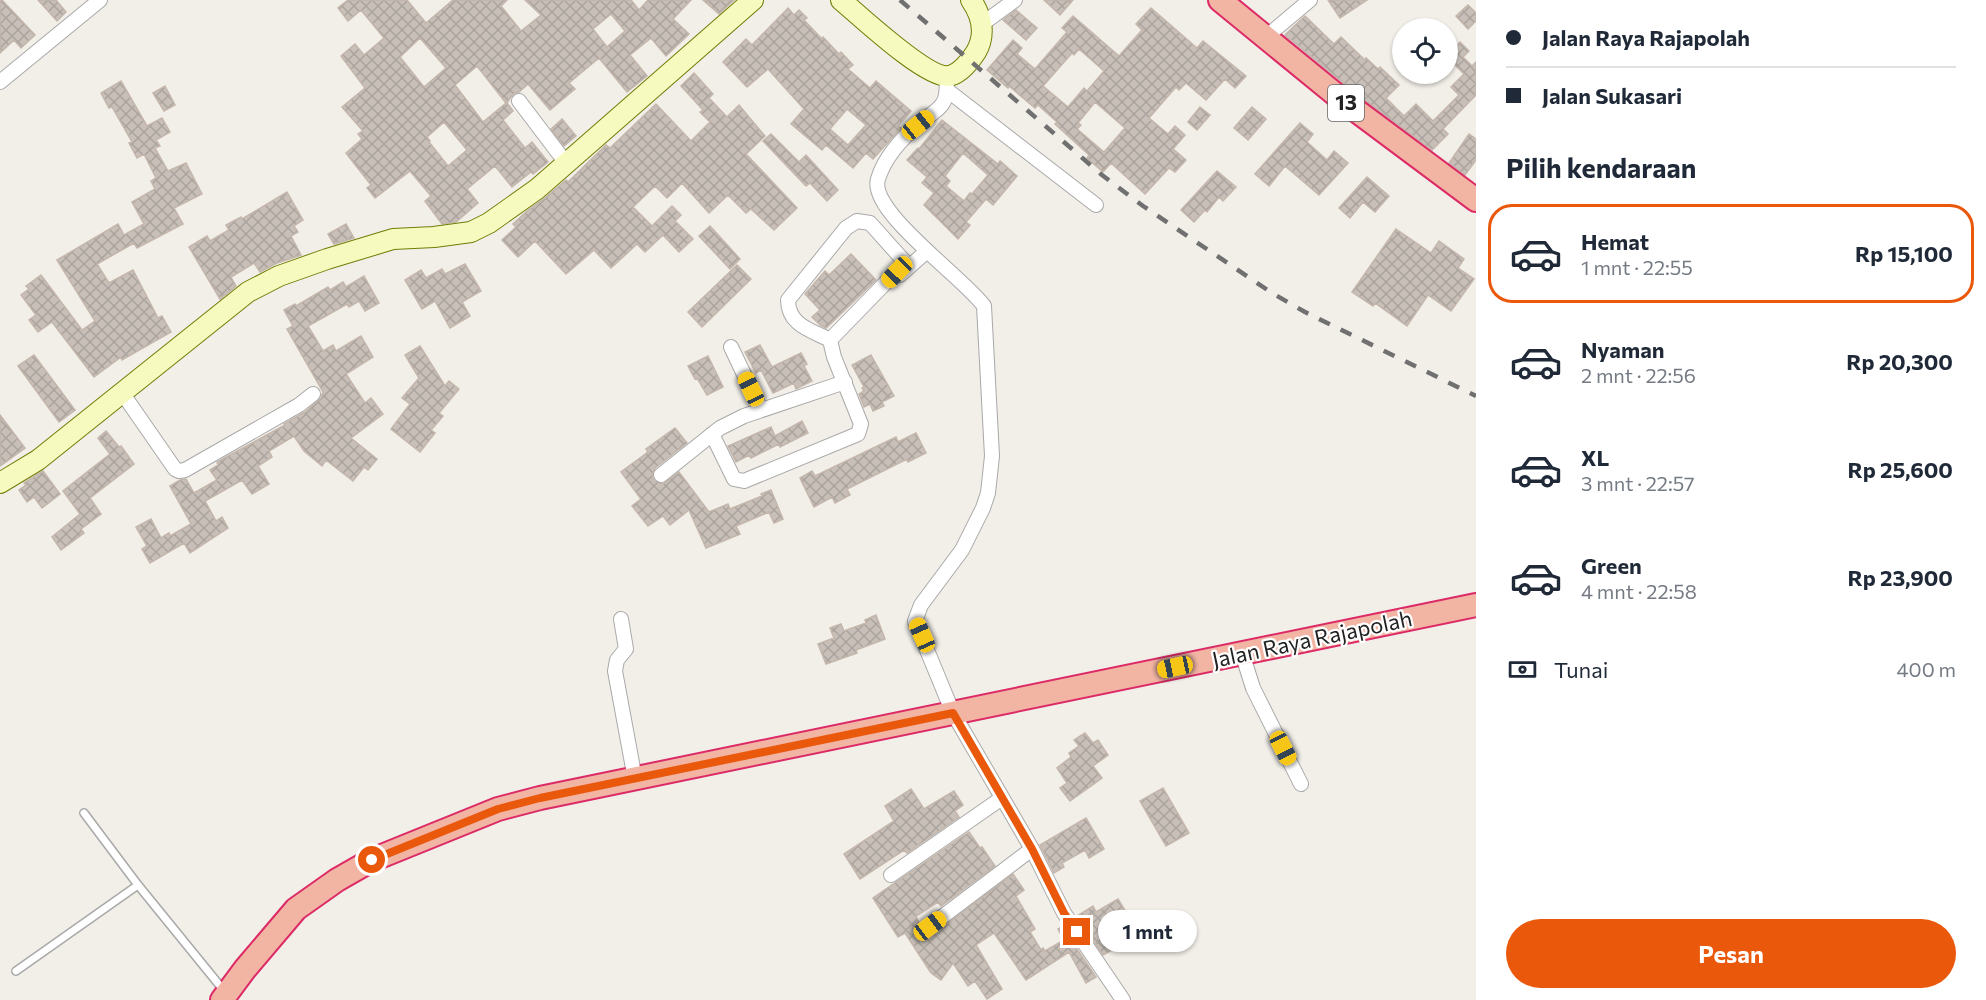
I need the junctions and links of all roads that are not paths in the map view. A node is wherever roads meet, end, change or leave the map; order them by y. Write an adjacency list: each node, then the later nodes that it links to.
1 (100, 0): 10 (street)
2 (753, 0): 13 (main road)
3 (841, 0): 11 (main road)
4 (971, 0): 8 (main road)
5 (1015, 0): 8 (street)
6 (1220, 0): 9 (highway, 13)
7 (1310, 0): 9 (street)
8 (981, 24): 11 (main road)
9 (1266, 37): 14 (highway, 13)
10 (0, 82)
11 (947, 83): 15 (street); 16 (street)
12 (519, 101): 13 (street)
13 (566, 163): 21 (main road)
14 (1476, 200)
15 (1096, 205)
16 (927, 251): 17 (street); 20 (street); 31 (street)
17 (904, 261): 18 (street); 18 (street)
18 (830, 340): 20 (street)
19 (731, 346): 23 (street)
20 (845, 382): 23 (street); 24 (street); 25 (street)
21 (123, 394): 22 (street); 27 (main road)
22 (313, 394)
23 (761, 410): 24 (street)
24 (712, 434): 26 (street)
25 (869, 437)
26 (661, 475)
27 (0, 483)
28 (1476, 605): 30 (highway, Jalan Raya Rajapolah)
29 (621, 619): 32 (street)
30 (1242, 653): 31 (highway, Jalan Raya Rajapolah); 33 (street)
31 (953, 713): 32 (highway, Jalan Raya Rajapolah); 34 (street)
32 (635, 779): 41 (highway, Jalan Raya Rajapolah)
33 (1301, 784)
34 (1002, 798): 36 (street); 37 (street)
35 (84, 813): 38 (lane)
36 (1032, 849): 39 (street); 42 (street)
37 (891, 875)
38 (138, 885): 40 (lane); 41 (lane)
39 (930, 926)
40 (16, 971)
41 (224, 997)
42 (1123, 1000)

